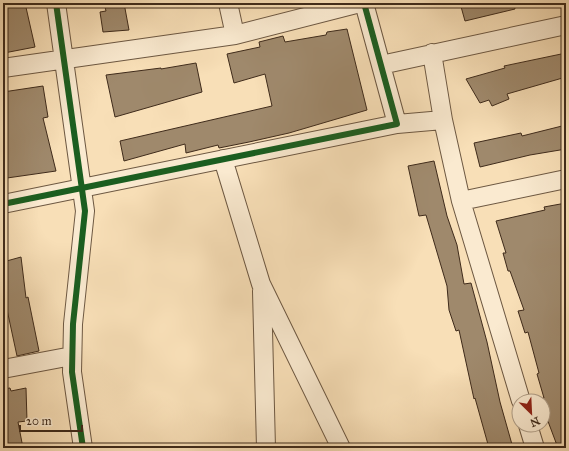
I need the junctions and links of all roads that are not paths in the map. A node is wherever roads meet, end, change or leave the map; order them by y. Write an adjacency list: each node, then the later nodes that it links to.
1 (56, 3): 8 (street)
2 (228, 3): 6 (street)
3 (360, 3): 6 (street)
4 (364, 3): 9 (street)
5 (566, 25): 7 (street)
6 (235, 35): 8 (street)
7 (432, 53): 9 (street); 11 (street)
8 (64, 58): 10 (street); 15 (street)
9 (381, 65): 12 (street)
10 (3, 68)
11 (443, 120): 12 (street); 16 (street)
12 (397, 124): 13 (street)
13 (223, 159): 15 (street); 18 (street)
14 (566, 179): 16 (street)
15 (82, 188): 17 (street); 19 (street)
16 (461, 201): 21 (street)
17 (3, 204)
18 (261, 284): 24 (street); 25 (street)
19 (72, 356): 20 (street); 23 (street)
20 (3, 369)
21 (519, 393)
22 (530, 433): 26 (street)
23 (83, 448)
24 (266, 448)
25 (341, 448)
26 (535, 448)

